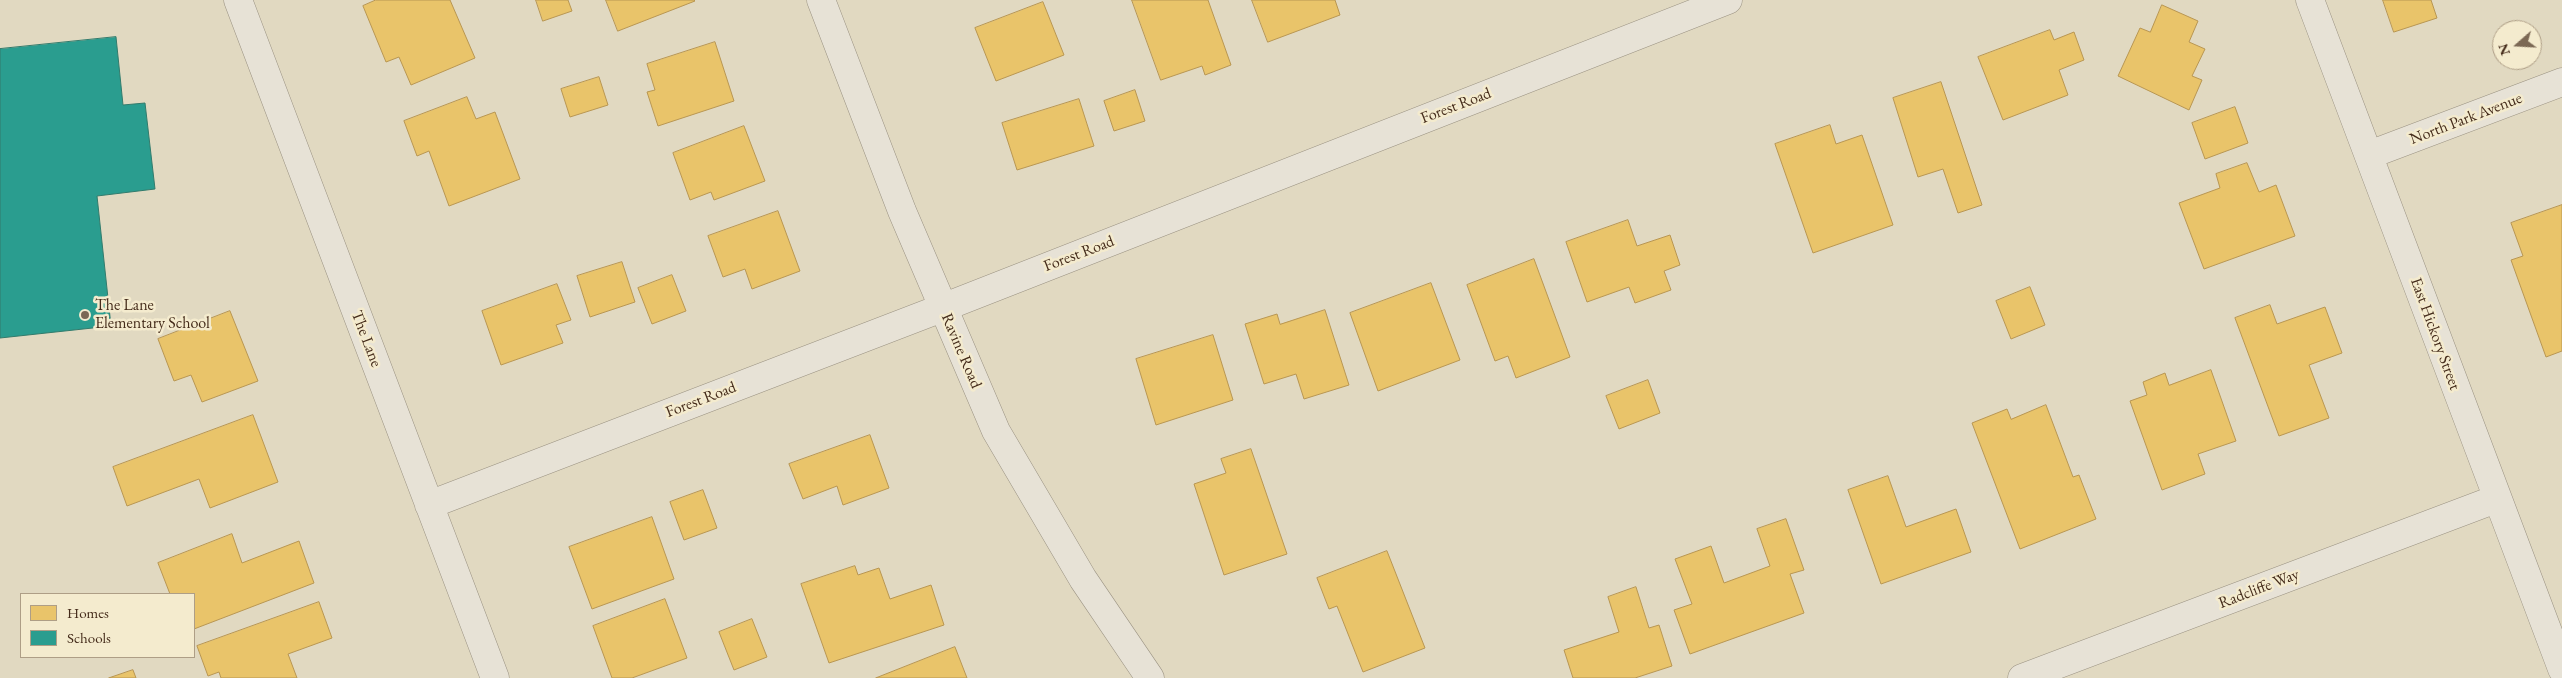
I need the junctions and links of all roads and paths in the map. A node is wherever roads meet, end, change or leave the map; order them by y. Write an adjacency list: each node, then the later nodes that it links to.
1 (238, 0): 9 (street, The Lane)
2 (821, 0): 7 (street, Ravine Road)
3 (1728, 0): 7 (street, Forest Road)
4 (2310, 0): 6 (street, East Hickory Street)
5 (2562, 82): 6 (street, North Park Avenue)
6 (2369, 156): 8 (street, East Hickory Street)
7 (942, 308): 9 (street, Forest Road); 12 (street, Ravine Road)
8 (2496, 499): 10 (street, East Hickory Street); 13 (street, Radcliffe Way)
9 (429, 505): 11 (street, The Lane)
10 (2562, 669)
11 (495, 678)
12 (1150, 678)
13 (2022, 678)

